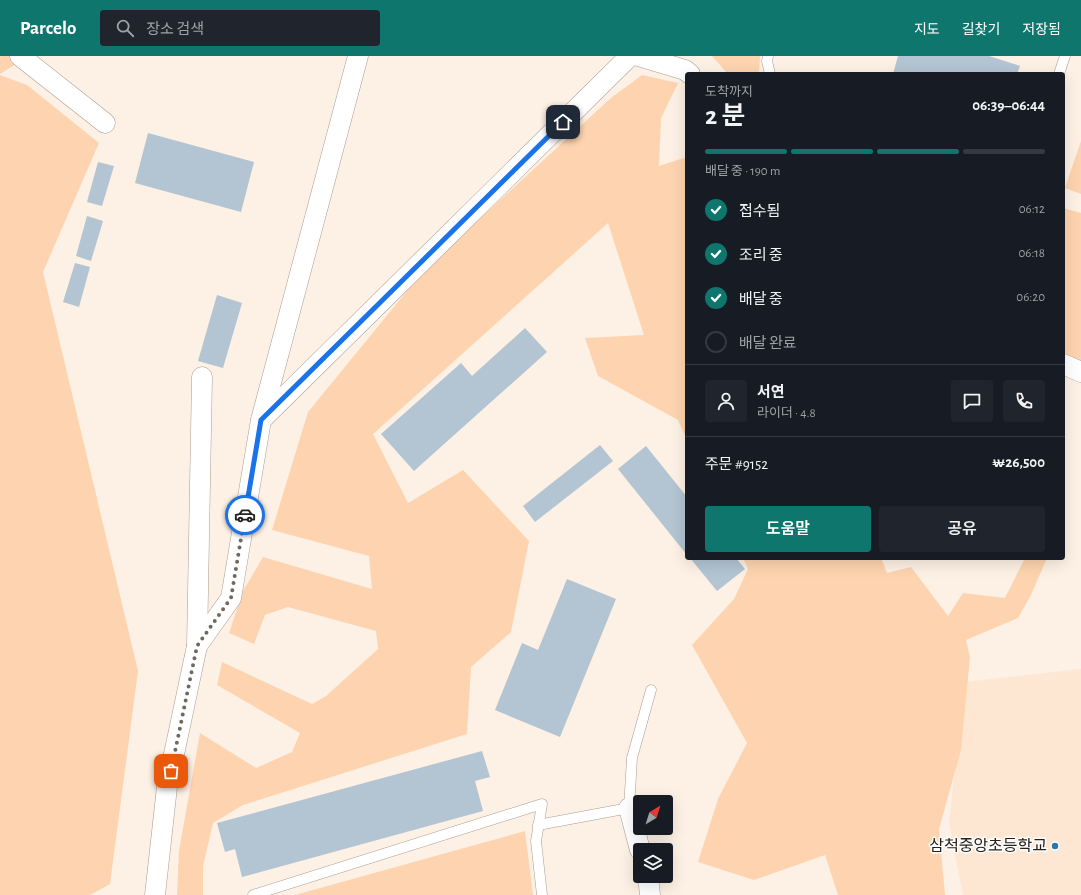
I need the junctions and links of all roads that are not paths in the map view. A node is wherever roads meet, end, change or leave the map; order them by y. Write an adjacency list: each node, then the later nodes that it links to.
1 (20, 56): 10 (street)
2 (358, 56): 14 (street)
3 (630, 56): 14 (street)
4 (638, 56): 7 (street)
5 (768, 56): 8 (lane)
6 (1066, 56): 9 (lane)
7 (688, 72)
8 (770, 72)
9 (1060, 72)
10 (105, 123)
11 (1065, 365): 12 (street)
12 (1081, 372)
13 (202, 377): 15 (street)
14 (261, 420): 15 (street)
15 (197, 646): 21 (street)
16 (650, 690): 17 (lane)
17 (629, 808): 18 (lane); 19 (street)
18 (538, 825): 22 (lane); 23 (lane)
19 (638, 843)
20 (649, 883): 24 (street)
21 (155, 895)
22 (253, 895)
23 (542, 895)
24 (650, 895)

